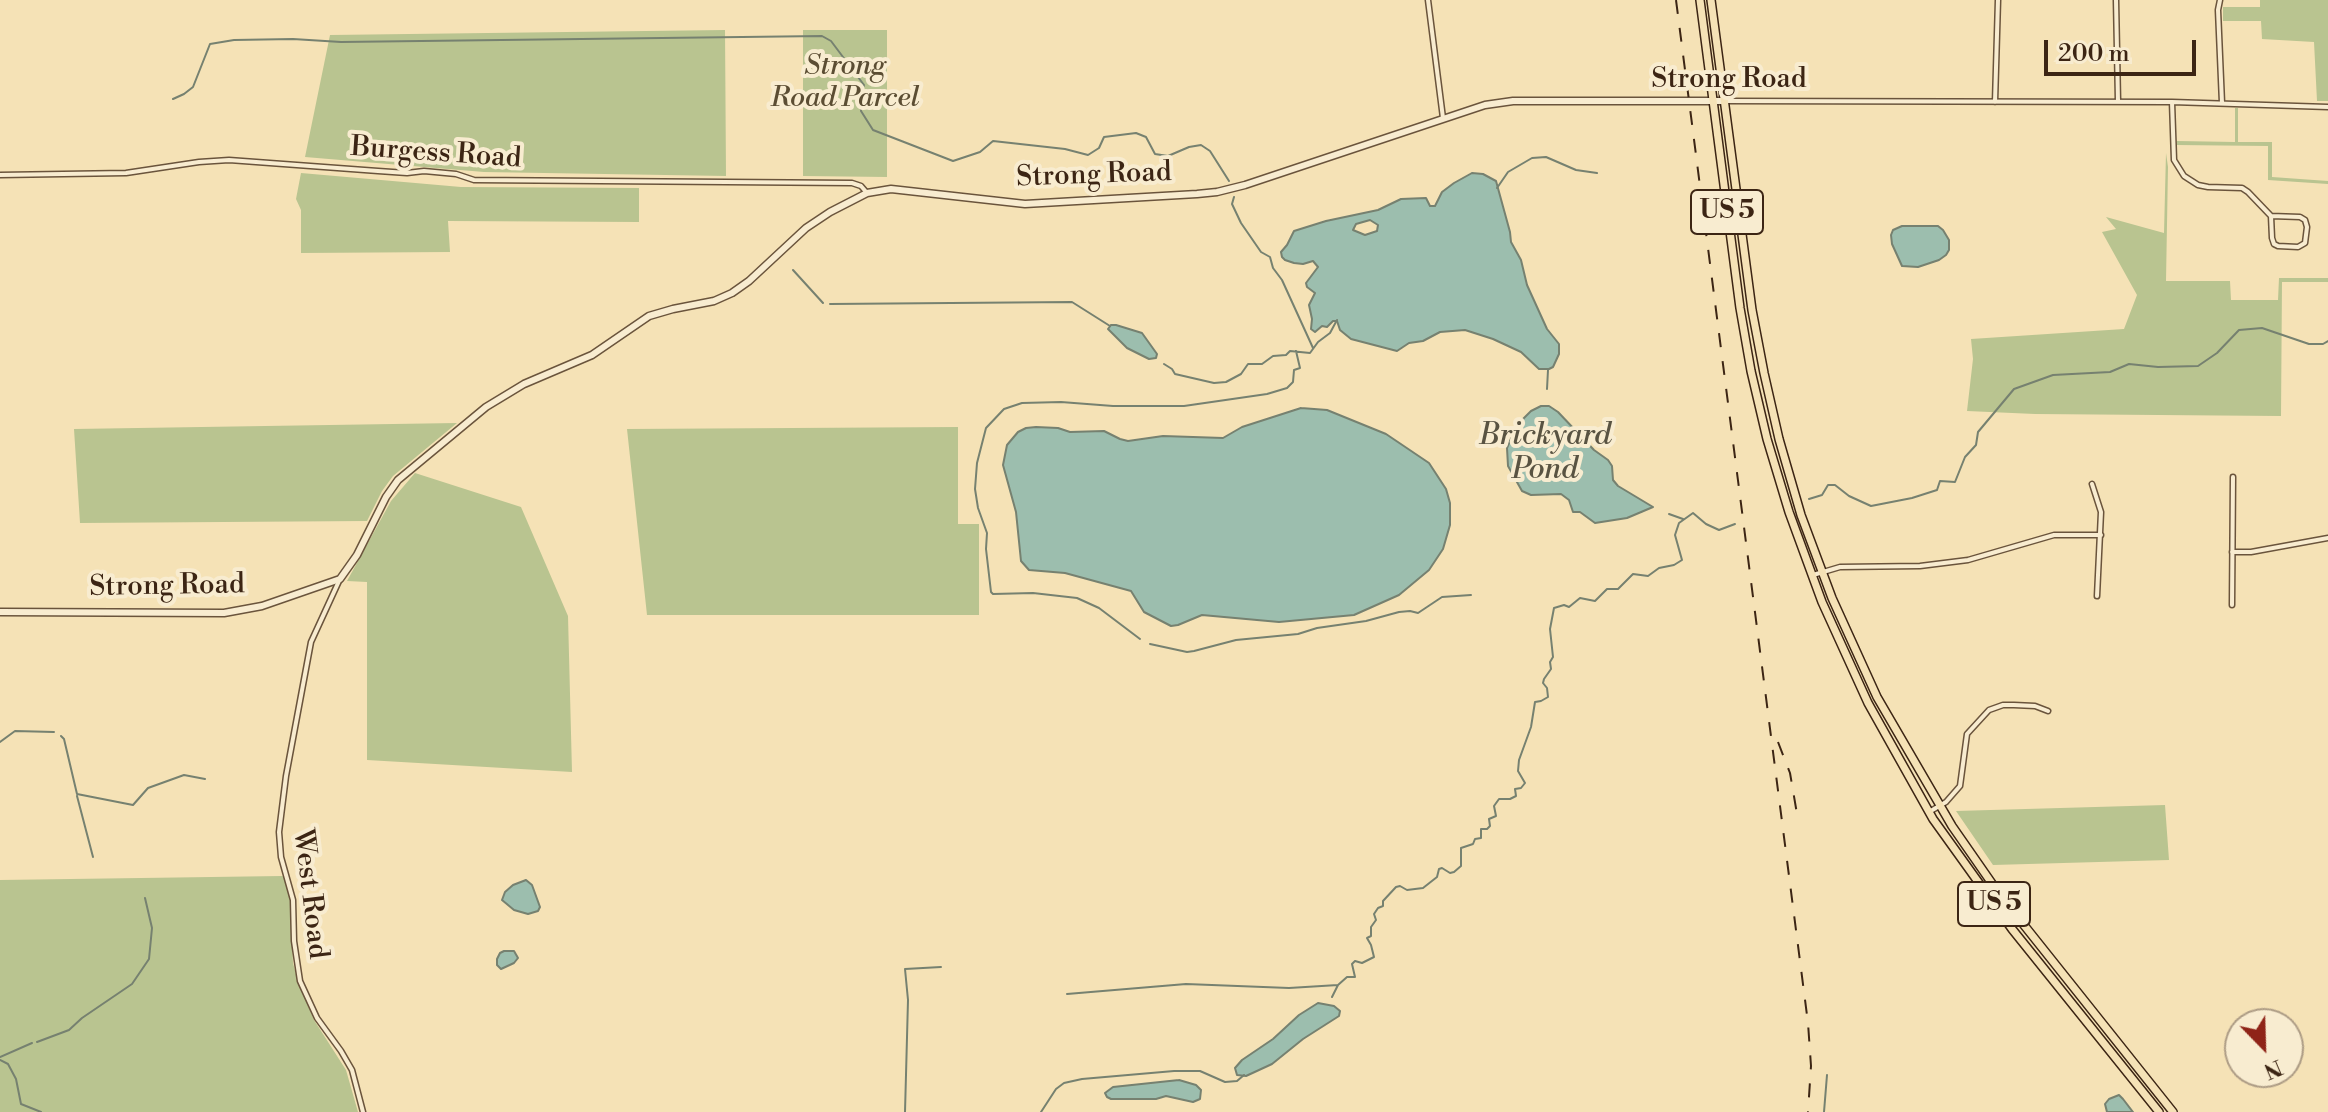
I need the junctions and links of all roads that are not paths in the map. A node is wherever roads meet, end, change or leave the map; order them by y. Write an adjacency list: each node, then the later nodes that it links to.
1 (1428, 0): 14 (street)
2 (1700, 0): 9 (highway, US 5)
3 (1711, 0): 7 (highway, US 5)
4 (1998, 0): 10 (street)
5 (2116, 0): 8 (street)
6 (2220, 0): 12 (street)
7 (1724, 101): 9 (street, Strong Road); 10 (street, Strong Road); 18 (highway, US 5)
8 (2118, 101): 10 (street, Strong Road); 11 (street, Strong Road)
9 (1713, 102): 14 (street, Strong Road); 19 (highway, US 5)
10 (1995, 102)
11 (2172, 102): 12 (street, Strong Road); 17 (street)
12 (2222, 103): 13 (street, Strong Road)
13 (2328, 107)
14 (1443, 118): 16 (street, Strong Road)
15 (0, 175): 16 (street, Burgess Road)
16 (867, 193): 27 (street, Strong Road)
17 (2271, 216): 17 (street)
18 (1775, 419): 19 (highway); 25 (highway, US 5)
19 (1763, 422): 26 (highway, US 5)
20 (2233, 477): 24 (street)
21 (2092, 484): 22 (street)
22 (2101, 535): 25 (street); 28 (street)
23 (2328, 538): 24 (street)
24 (2232, 552): 29 (street)
25 (1822, 572): 26 (street); 31 (highway, US 5)
26 (1811, 576): 32 (highway, US 5)
27 (340, 579): 30 (street, Strong Road); 40 (street, West Road)
28 (2097, 596)
29 (2232, 605)
30 (0, 612)
31 (1848, 636): 32 (highway); 33 (highway, US 5)
32 (1838, 640): 34 (highway, US 5)
33 (1879, 701): 34 (highway); 36 (highway, US 5)
34 (1869, 706): 37 (highway, US 5)
35 (2048, 711): 36 (street)
36 (1939, 806): 37 (street); 38 (highway, US 5)
37 (1929, 812): 39 (highway, US 5)
38 (2072, 986): 39 (highway); 42 (highway, US 5)
39 (2063, 993): 41 (highway, US 5)
40 (363, 1112)
41 (2159, 1112)
42 (2173, 1112)

